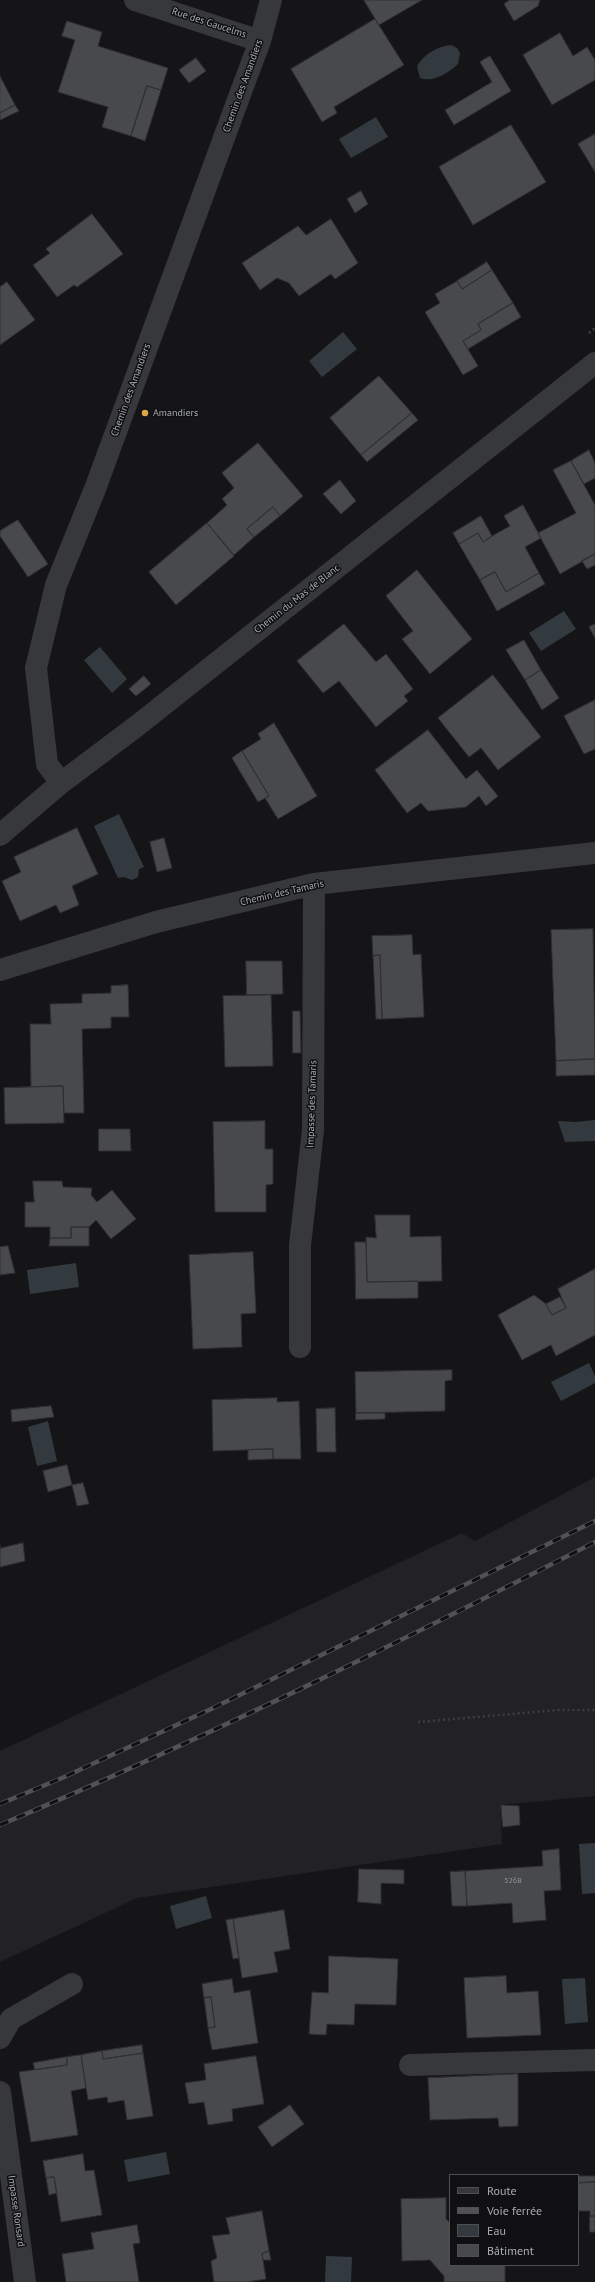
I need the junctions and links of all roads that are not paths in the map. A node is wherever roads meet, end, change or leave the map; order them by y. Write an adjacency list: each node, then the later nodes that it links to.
1 (135, 0): 3 (street, Rue des Gaucelms)
2 (271, 0): 3 (street, Chemin des Amandiers)
3 (260, 41): 5 (street, Chemin des Amandiers)
4 (595, 363): 5 (street, Chemin du Mas de Blanc)
5 (61, 783): 6 (street, Chemin du Mas de Blanc)
6 (0, 835)
7 (595, 853): 8 (street, Chemin des Tamaris)
8 (314, 884): 9 (street, Chemin des Tamaris); 10 (street, Impasse des Tamaris)
9 (0, 970)
10 (300, 1347)
11 (72, 1984): 12 (street)
12 (0, 2038)
13 (595, 2060): 14 (street)
14 (410, 2065)
15 (0, 2092): 16 (street, Impasse Ronsard)
16 (25, 2282)

